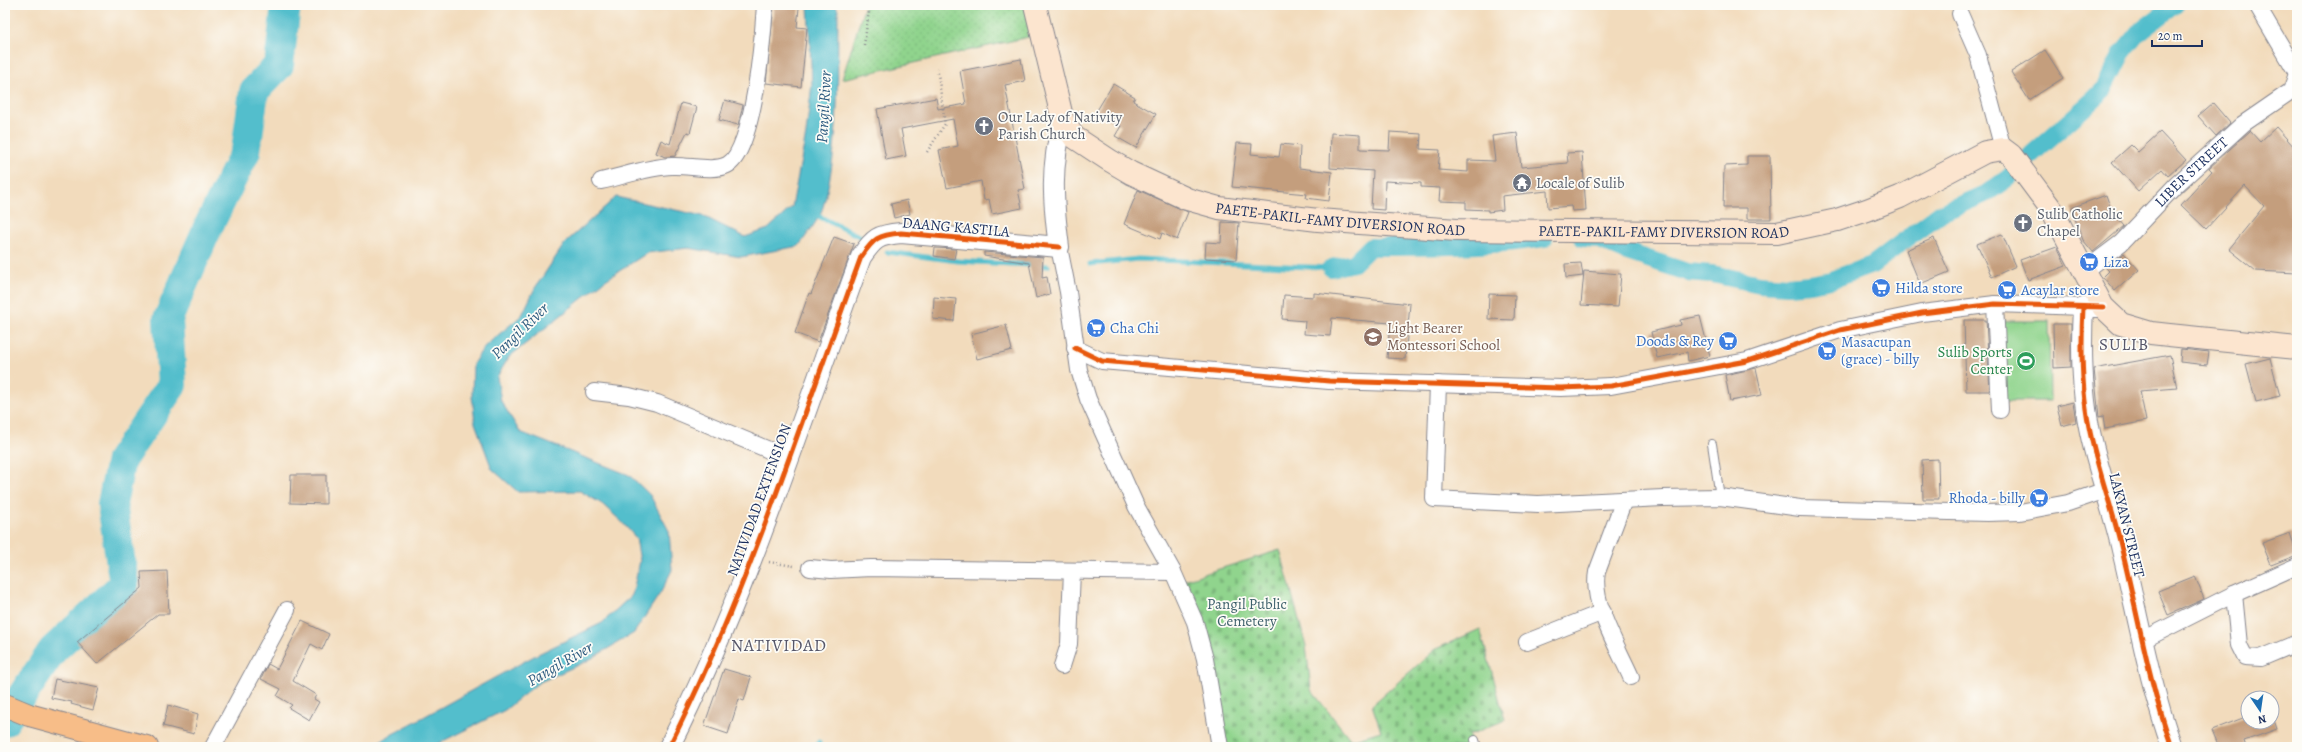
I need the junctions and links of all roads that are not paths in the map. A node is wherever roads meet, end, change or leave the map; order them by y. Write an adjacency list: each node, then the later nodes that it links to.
1 (765, 5): 8 (street)
2 (1036, 5): 6 (main road, PAETE-PAKIL-FAMY DIVERSION ROAD)
3 (2257, 5): 5 (street, LIBER STREET)
4 (1960, 14): 7 (street)
5 (2297, 74): 11 (street, LIBER STREET)
6 (1064, 121): 7 (main road, PAETE-PAKIL-FAMY DIVERSION ROAD); 9 (street)
7 (2009, 155): 11 (main road)
8 (601, 182)
9 (1059, 247): 10 (street, DAANG KASTILA); 14 (street)
10 (861, 257): 20 (street, NATIVIDAD EXTENSION)
11 (2085, 270): 13 (main road)
12 (1995, 304): 13 (street); 16 (street); 18 (street)
13 (2093, 307): 15 (main road); 21 (street, LAKYAN STREET)
14 (1075, 348): 16 (street); 27 (street)
15 (2297, 348)
16 (1438, 384): 23 (street)
17 (594, 392): 20 (street)
18 (2000, 410)
19 (1712, 444): 22 (lane)
20 (788, 458): 39 (street, NATIVIDAD EXTENSION)
21 (2106, 490): 22 (street); 31 (street, LAKYAN STREET)
22 (1720, 497): 23 (street)
23 (1624, 500): 30 (street)
24 (2297, 566): 28 (street)
25 (810, 568): 26 (street)
26 (1072, 571): 27 (street); 34 (street)
27 (1173, 572): 40 (street)
28 (2234, 594): 31 (street); 33 (street)
29 (287, 610): 38 (street)
30 (1602, 612): 32 (street); 35 (street)
31 (2143, 640): 41 (street, LAKYAN STREET)
32 (1527, 642)
33 (2297, 642)
34 (1062, 666)
35 (1631, 677)
36 (5, 705): 37 (main road)
37 (141, 746)
38 (213, 747)
39 (669, 747)
40 (1220, 747)
41 (2172, 747)

